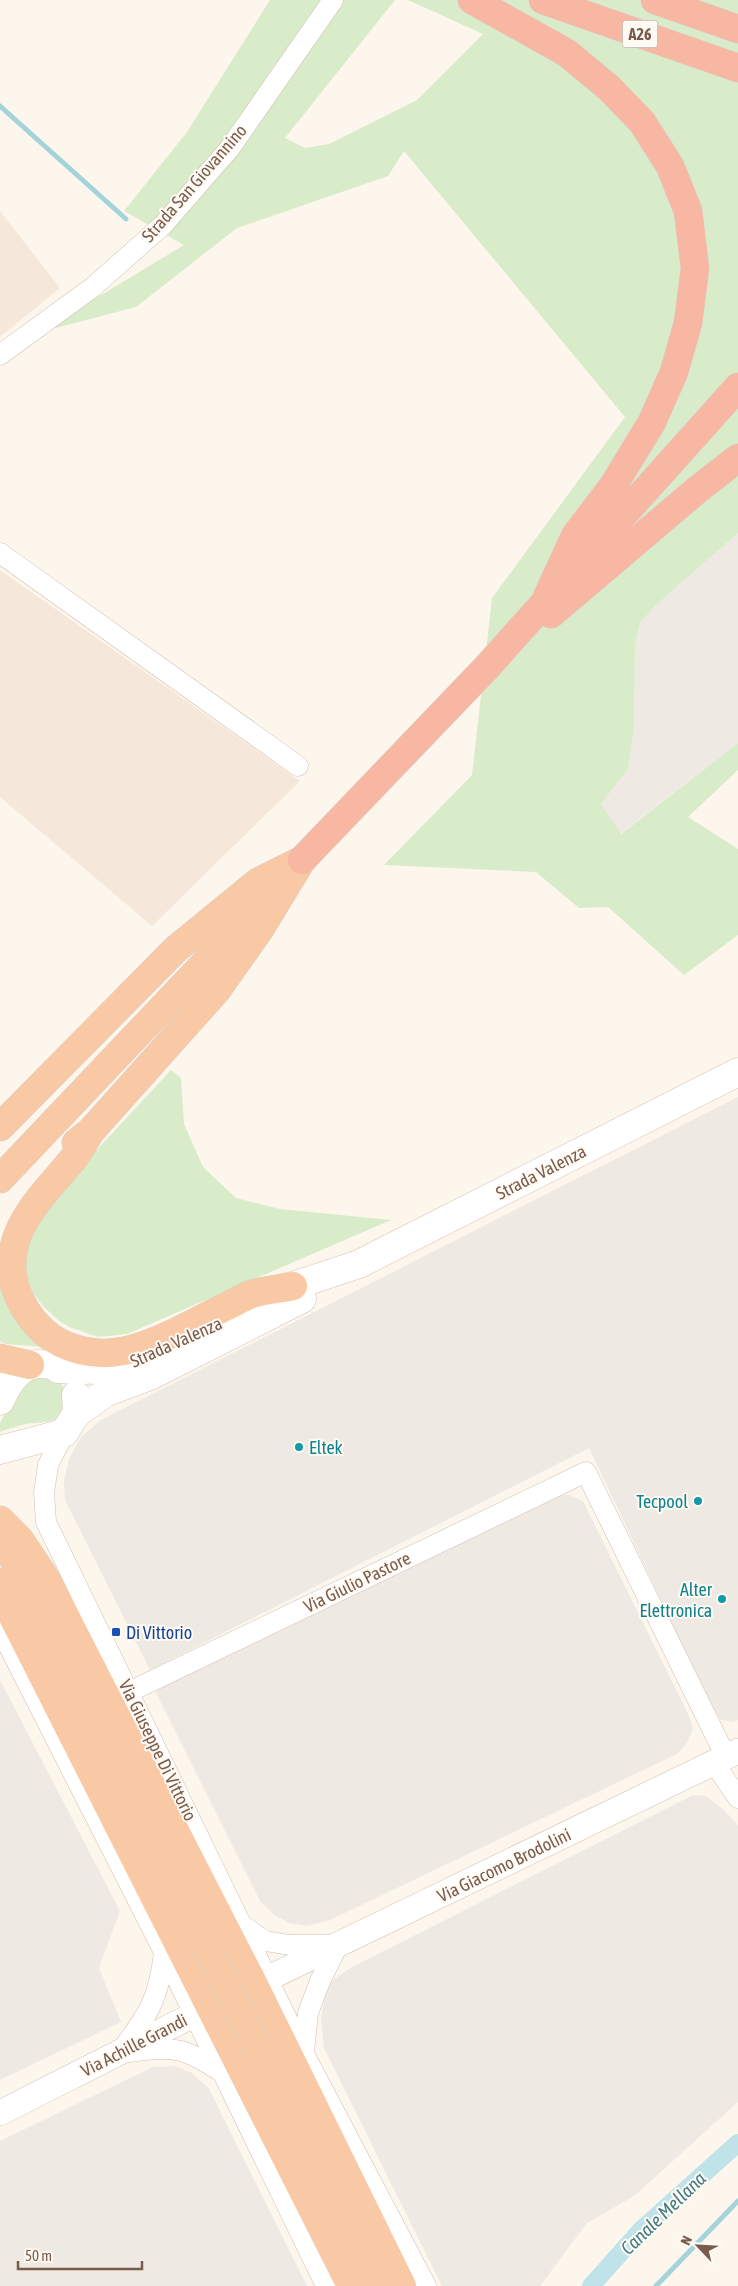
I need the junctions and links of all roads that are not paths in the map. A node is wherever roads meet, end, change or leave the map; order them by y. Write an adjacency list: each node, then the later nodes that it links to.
1 (333, 0): 7 (street, Strada San Giovannino)
2 (472, 0): 11 (highway)
3 (543, 0): 6 (highway, A26)
4 (655, 0): 5 (highway, A26)
5 (738, 29)
6 (738, 68)
7 (0, 355)
8 (738, 387): 11 (highway)
9 (738, 458): 12 (highway)
10 (0, 553): 13 (street)
11 (548, 597): 12 (highway)
12 (486, 668): 14 (highway)
13 (298, 766)
14 (302, 860): 16 (highway); 17 (highway); 18 (highway)
15 (738, 1072): 20 (main road, Strada Valenza)
16 (3, 1125)
17 (91, 1131): 19 (highway); 21 (highway)
18 (0, 1179)
19 (0, 1229)
20 (344, 1270): 21 (main road, Strada Valenza); 26 (main road, Strada Valenza)
21 (293, 1286): 24 (main road, Strada Valenza)
22 (0, 1358): 23 (highway)
23 (30, 1365): 24 (main road, Strada Valenza); 25 (main road)
24 (58, 1369): 26 (main road)
25 (0, 1401)
26 (70, 1423): 27 (main road); 32 (street, Via Giuseppe Di Vittorio)
27 (0, 1450)
28 (0, 1520): 38 (highway)
29 (0, 1532): 46 (highway, bridge)
30 (0, 1582): 39 (highway)
31 (0, 1629): 37 (street)
32 (129, 1692): 33 (street, Via Giulio Pastore); 35 (street, Via Giuseppe Di Vittorio)
33 (726, 1757): 34 (street); 36 (street, Via Giacomo Brodolini)
34 (738, 1798)
35 (244, 1926): 36 (street); 38 (street, Via Giuseppe Di Vittorio)
36 (338, 1945): 38 (street, Via Giacomo Brodolini); 41 (street)
37 (164, 1952): 39 (street); 40 (street)
38 (262, 1981): 39 (street, Via Achille Grandi); 41 (street, Via Giuseppe Di Vittorio); 47 (highway)
39 (201, 2011): 40 (street, Via Achille Grandi); 42 (street); 45 (highway)
40 (119, 2053): 42 (street); 43 (street, Via Achille Grandi)
41 (304, 2054): 48 (street, Via Giuseppe Di Vittorio)
42 (225, 2074): 44 (street)
43 (0, 2113)
44 (326, 2286)
45 (351, 2286)
46 (376, 2286)
47 (402, 2286)
48 (426, 2286)

